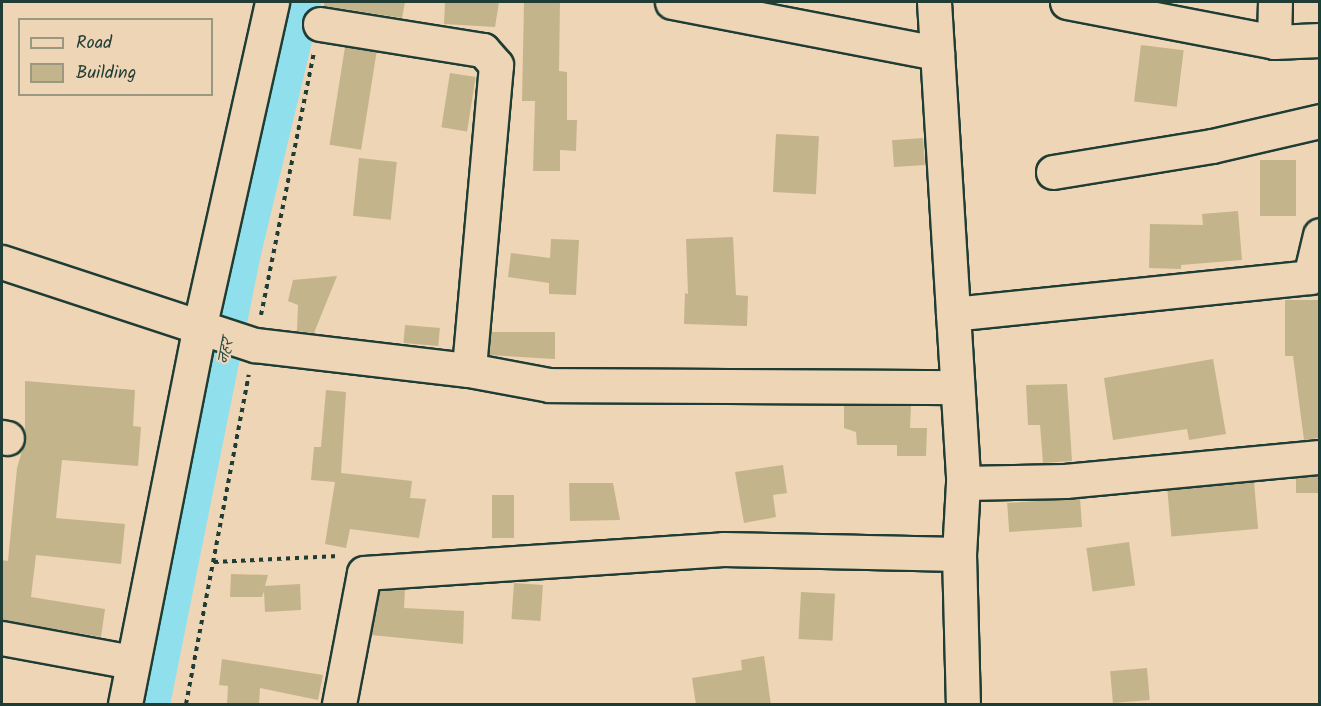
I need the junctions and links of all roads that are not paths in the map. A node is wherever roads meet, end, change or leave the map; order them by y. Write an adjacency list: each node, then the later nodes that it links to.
1 (272, 2): 16 (street)
2 (672, 2): 10 (street)
3 (1067, 2): 5 (street)
4 (1275, 2): 9 (street)
5 (1109, 5): 9 (street)
6 (936, 6): 10 (street)
7 (320, 24): 17 (street)
8 (1320, 40): 9 (street)
9 (1274, 42)
10 (937, 53): 15 (street)
11 (1320, 121): 12 (street)
12 (1053, 172)
13 (1320, 235): 15 (street)
14 (2, 262): 16 (street)
15 (953, 314): 18 (street)
16 (199, 329): 17 (street); 23 (street)
17 (469, 370): 18 (street)
18 (957, 387): 20 (street)
19 (1320, 457): 20 (street)
20 (963, 483): 21 (street)
21 (959, 554): 25 (street); 26 (street)
22 (2, 638): 23 (street)
23 (132, 662): 24 (street)
24 (125, 705)
25 (339, 705)
26 (963, 705)

